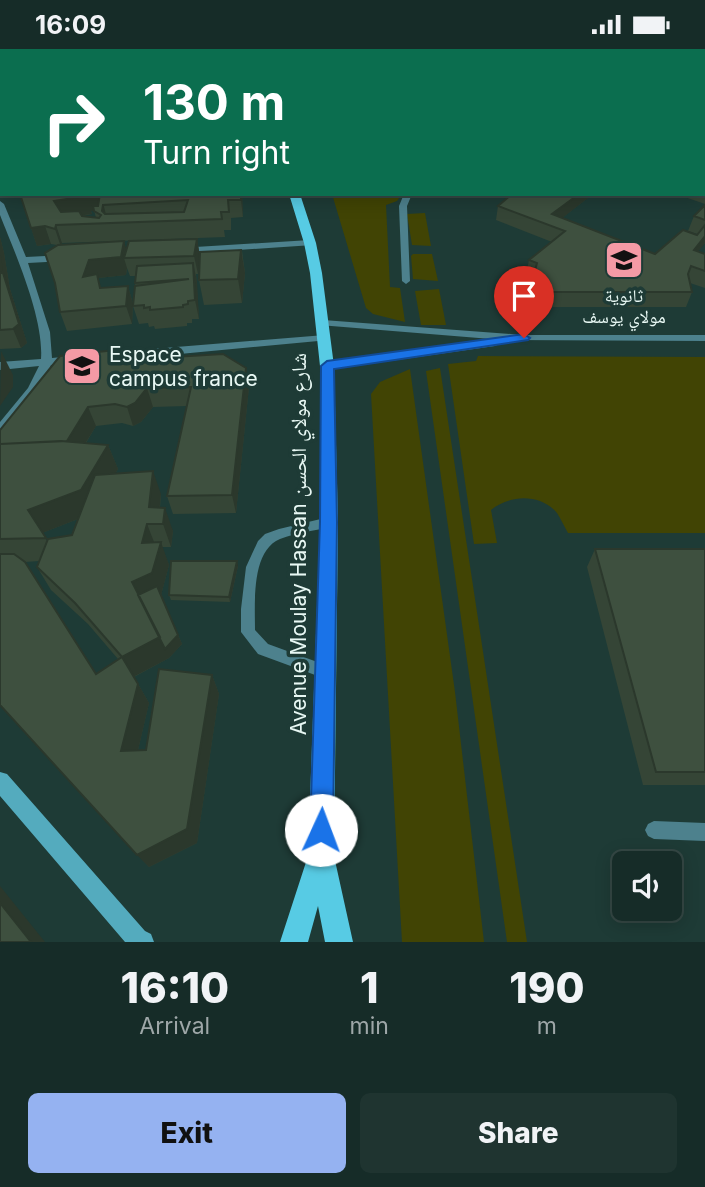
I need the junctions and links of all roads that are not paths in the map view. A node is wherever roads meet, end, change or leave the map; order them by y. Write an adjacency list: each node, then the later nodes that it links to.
1 (296, 196): 4 (main road, Avenue Moulay Hassan شارع مولاي الحسن)
2 (407, 196): 8 (lane)
3 (0, 204): 7 (street)
4 (310, 243): 5 (street); 9 (main road, Avenue Moulay Hassan شارع مولاي الحسن)
5 (170, 252)
6 (77, 257): 7 (street)
7 (24, 260): 15 (street)
8 (406, 281)
9 (323, 323): 10 (main road, Avenue Moulay Hassan شارع مولاي الحسن); 11 (street)
10 (325, 338): 13 (street); 17 (main road, Avenue Moulay Hassan شارع مولاي الحسن)
11 (524, 338): 12 (street); 17 (street)
12 (705, 338)
13 (116, 356)
14 (88, 359): 15 (street)
15 (47, 362): 16 (street); 18 (street)
16 (0, 366)
17 (327, 366): 19 (main road, Avenue Moulay Hassan شارع مولاي الحسن)
18 (0, 430)
19 (329, 522): 20 (main road, Avenue Moulay Hassan شارع مولاي الحسن); 20 (lane)
20 (326, 672): 24 (main road, Avenue Moulay Hassan شارع مولاي الحسن)
21 (0, 781): 25 (street)
22 (654, 831): 23 (lane)
23 (705, 832)
24 (321, 856): 26 (main road, Avenue Moulay Hassan شارع مولاي الحسن); 27 (main road, Avenue Moulay Hassan شارع مولاي الحسن)
25 (139, 941)
26 (294, 942)
27 (339, 942)

